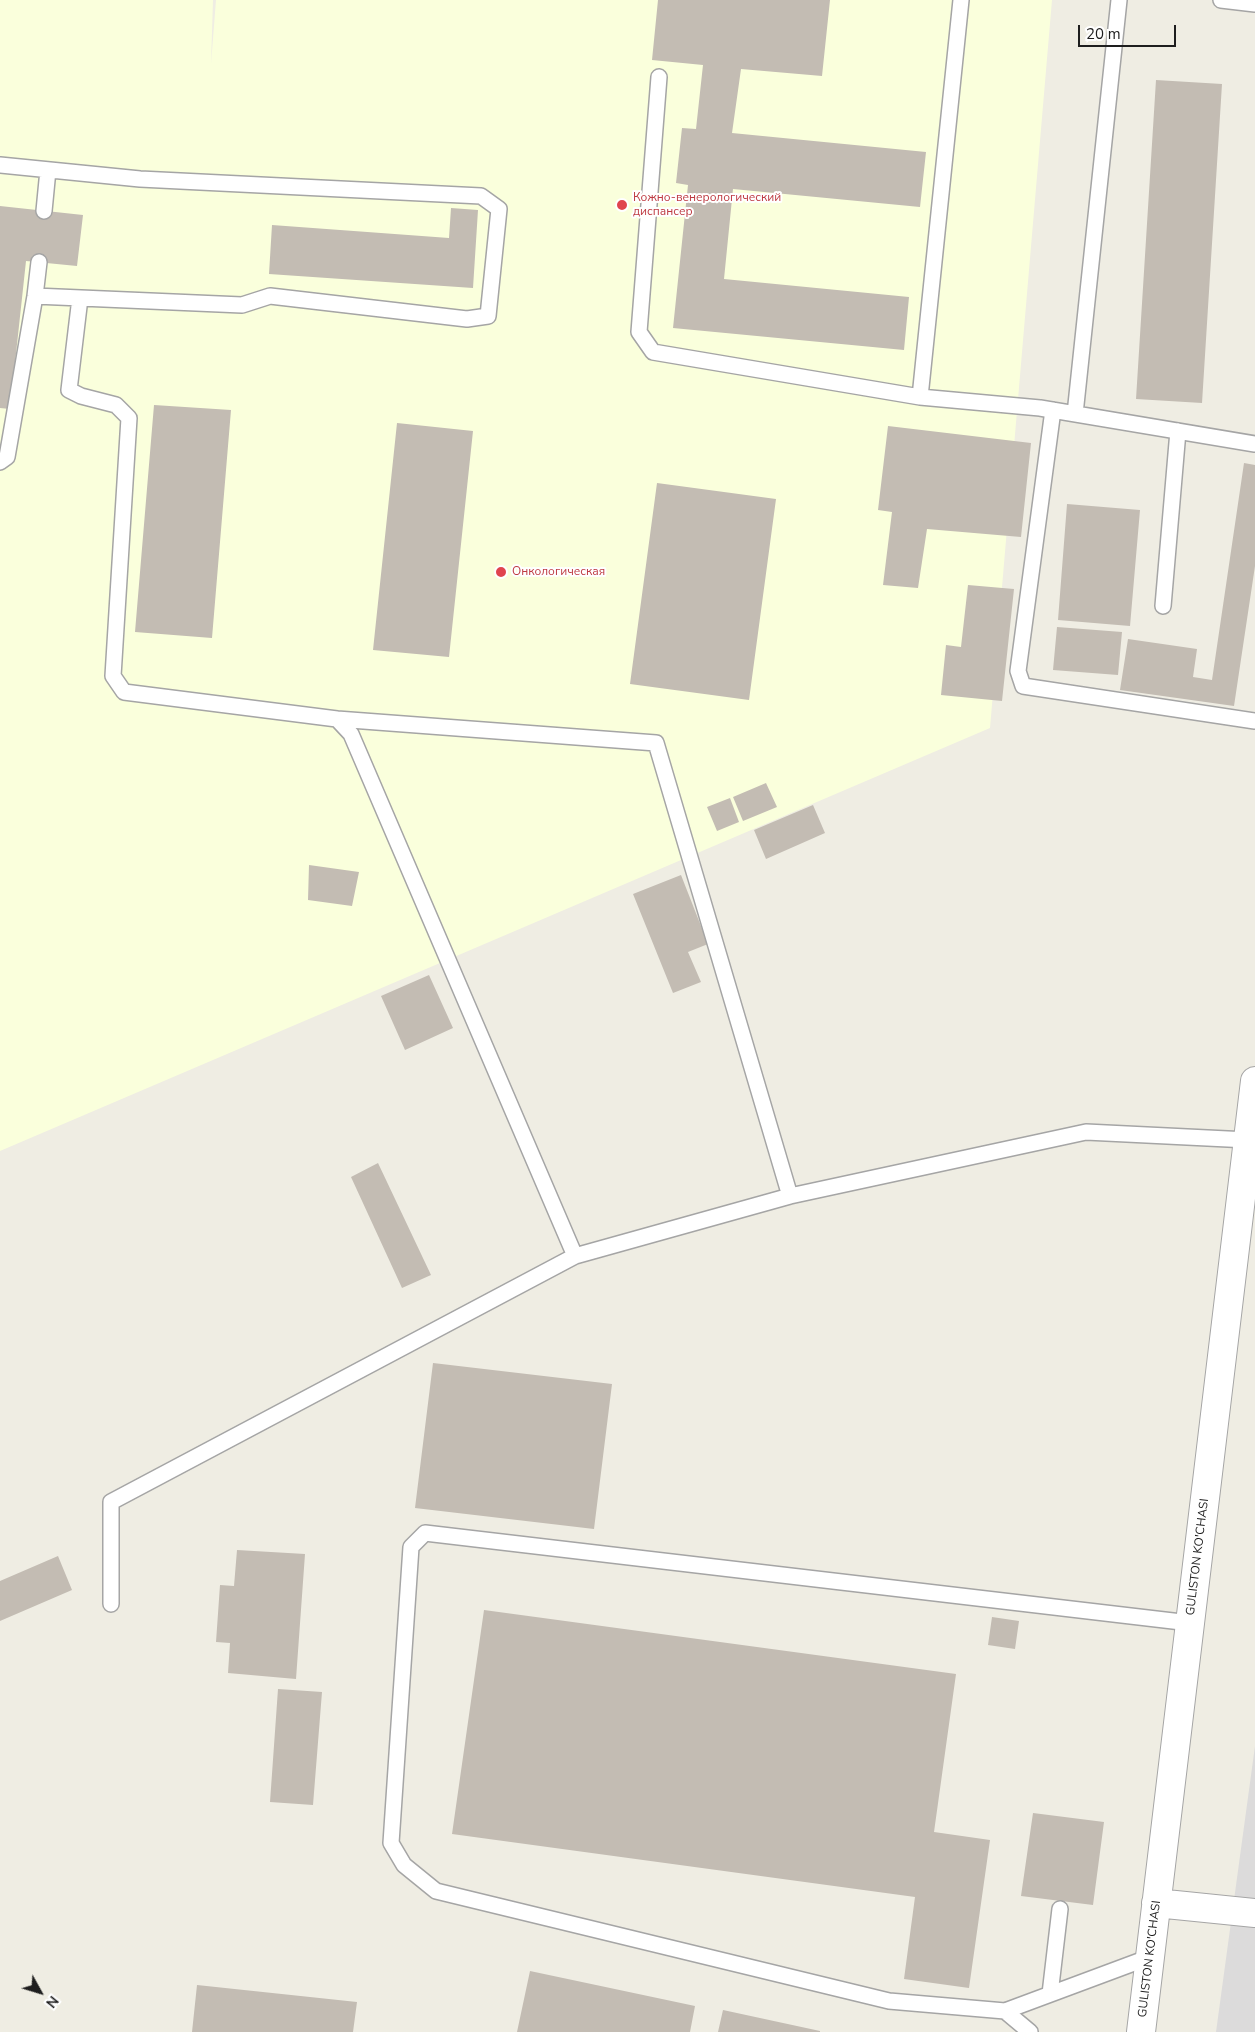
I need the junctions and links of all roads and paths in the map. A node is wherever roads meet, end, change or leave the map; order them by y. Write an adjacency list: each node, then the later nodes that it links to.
1 (961, 0): 12 (lane)
2 (1119, 0): 14 (lane)
3 (1221, 0): 4 (lane)
4 (1255, 4)
5 (660, 77): 12 (lane)
6 (0, 165): 7 (lane)
7 (48, 170): 8 (lane); 11 (lane)
8 (44, 211)
9 (39, 262): 10 (lane)
10 (35, 296): 11 (lane); 17 (lane)
11 (80, 298): 19 (lane)
12 (920, 397): 13 (lane)
13 (1053, 410): 14 (lane); 20 (lane)
14 (1075, 414): 15 (lane)
15 (1178, 431): 16 (lane); 18 (lane)
16 (1255, 444)
17 (0, 462)
18 (1164, 606)
19 (337, 720): 23 (lane); 24 (lane)
20 (1255, 721)
21 (1255, 1081): 22 (street, GULISTON KO'CHASI)
22 (1250, 1151): 23 (lane); 26 (street, GULISTON KO'CHASI)
23 (790, 1196): 24 (lane)
24 (575, 1256): 25 (lane)
25 (110, 1604)
26 (1190, 1623): 27 (street, GULISTON KO'CHASI); 32 (lane)
27 (1156, 1903): 29 (street); 30 (street, GULISTON KO'CHASI)
28 (1060, 1909): 31 (lane)
29 (1255, 1913)
30 (1150, 1957): 31 (lane); 34 (street, GULISTON KO'CHASI)
31 (1050, 1994): 32 (lane)
32 (1005, 2011): 33 (lane)
33 (1030, 2032)
34 (1141, 2032)

